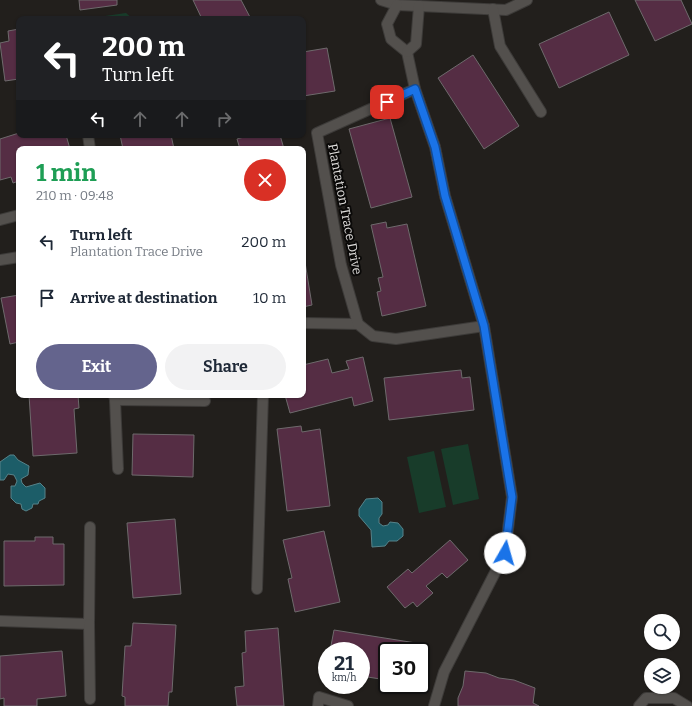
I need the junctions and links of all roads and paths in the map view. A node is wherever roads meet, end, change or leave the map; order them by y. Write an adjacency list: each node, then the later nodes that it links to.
1 (380, 0): 3 (street)
2 (527, 0): 5 (street)
3 (397, 5): 4 (street); 6 (street)
4 (419, 6): 5 (street); 6 (street)
5 (493, 9): 8 (street)
6 (407, 52): 7 (street)
7 (415, 89): 14 (street, Plantation Trace Drive); 15 (street)
8 (541, 112)
9 (16, 216): 10 (street)
10 (0, 220)
11 (16, 257): 12 (street)
12 (0, 260)
13 (306, 324): 14 (street)
14 (358, 324): 15 (street)
15 (484, 326): 27 (street)
16 (114, 398): 18 (street); 19 (street)
17 (263, 398): 21 (street)
18 (205, 401)
19 (118, 469)
20 (90, 526): 23 (street)
21 (257, 589)
22 (0, 621): 23 (street)
23 (89, 624): 24 (street)
24 (90, 698)
25 (318, 706): 26 (street)
26 (348, 706)
27 (434, 706)
28 (639, 706): 29 (street)
29 (687, 706)

